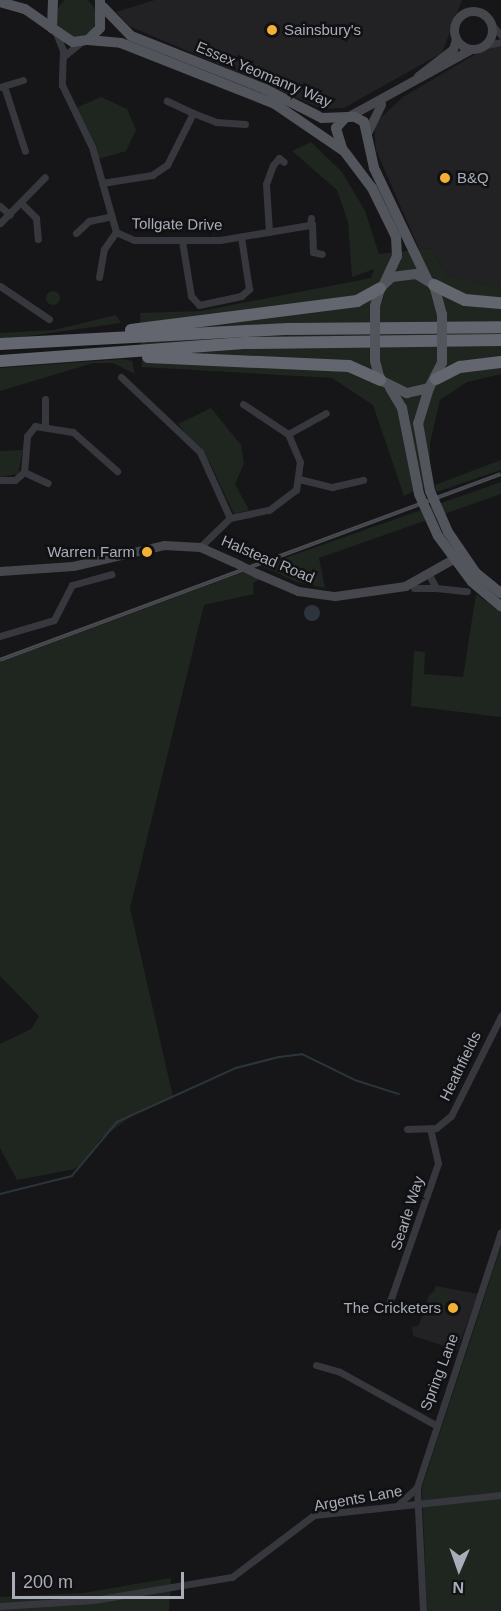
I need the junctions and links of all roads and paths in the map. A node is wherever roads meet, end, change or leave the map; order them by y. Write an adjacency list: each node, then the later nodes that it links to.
1 (53, 0): 9 (main road)
2 (471, 0): 6 (street)
3 (477, 0): 7 (street)
4 (0, 2): 9 (main road, Essex Yeomanry Way)
5 (101, 2): 12 (main road); 22 (main road, Essex Yeomanry Way)
6 (464, 13): 7 (street); 11 (street)
7 (483, 13): 8 (street)
8 (492, 26): 10 (street); 14 (street)
9 (54, 30): 12 (main road, Essex Yeomanry Way); 16 (street, Tollgate Drive)
10 (501, 35)
11 (456, 39): 15 (street); 18 (street)
12 (85, 40): 16 (street); 26 (main road, Essex Yeomanry Way)
13 (501, 42): 14 (street)
14 (486, 45): 15 (street)
15 (471, 49): 18 (street)
16 (63, 56): 29 (street, Tollgate Drive)
17 (23, 80): 19 (street)
18 (412, 83): 22 (street); 24 (street)
19 (2, 87): 25 (street)
20 (167, 101): 21 (street)
21 (193, 113): 23 (street); 29 (street)
22 (345, 118): 24 (main road, Essex Yeomanry Way); 26 (main road)
23 (245, 124)
24 (368, 131): 45 (main road)
25 (25, 150)
26 (344, 151): 46 (main road, Essex Yeomanry Way)
27 (282, 160): 36 (street)
28 (45, 177): 30 (street)
29 (102, 183): 33 (street, Tollgate Drive)
30 (21, 203): 32 (street); 39 (street)
31 (0, 206): 32 (street)
32 (9, 215): 34 (street)
33 (108, 217): 35 (street, Tollgate Drive); 37 (street)
34 (0, 223)
35 (116, 232): 40 (street, Tollgate Drive); 44 (street)
36 (269, 232): 38 (street, Tollgate Drive); 41 (street, Tollgate Drive)
37 (76, 233)
38 (241, 237): 40 (street, Tollgate Drive); 40 (street)
39 (38, 239)
40 (182, 241)
41 (313, 252): 42 (street); 43 (street)
42 (322, 254)
43 (307, 259)
44 (99, 278)
45 (431, 282): 46 (main road); 48 (highway); 59 (main road, bridge)
46 (383, 285): 51 (highway); 58 (main road, bridge)
47 (0, 286): 49 (street)
48 (501, 303)
49 (49, 319)
50 (501, 327): 51 (highway)
51 (82, 339): 53 (highway)
52 (501, 340): 54 (highway)
53 (0, 344)
54 (69, 356): 55 (highway); 58 (highway)
55 (0, 361)
56 (501, 362): 59 (highway)
57 (121, 377): 72 (street)
58 (385, 384): 59 (main road); 71 (main road)
59 (433, 384): 71 (main road)
60 (45, 399): 63 (street)
61 (243, 404): 64 (street)
62 (327, 413): 64 (street)
63 (45, 426): 65 (street); 67 (street)
64 (288, 434): 68 (street)
65 (117, 471)
66 (360, 471): 68 (street)
67 (24, 472): 69 (street); 70 (street)
68 (299, 479): 72 (street)
69 (0, 480)
70 (48, 483)
71 (425, 492): 73 (main road, bridge)
72 (230, 518): 74 (street)
73 (443, 534): 75 (main road); 82 (main road)
74 (200, 547): 76 (street, Halstead Road); 77 (street, Halstead Road, bridge)
75 (453, 559): 77 (street, Halstead Road); 83 (main road)
76 (0, 571)
77 (428, 573): 80 (street)
78 (112, 574): 84 (street)
79 (414, 588): 80 (street)
80 (436, 588): 81 (street)
81 (467, 591)
82 (501, 593)
83 (501, 606)
84 (0, 636)
85 (501, 1016): 87 (street, Heathfields)
86 (406, 1129): 87 (street)
87 (430, 1129): 89 (street, Searle Way)
88 (501, 1232): 91 (street, Spring Lane)
89 (389, 1304)
90 (316, 1365): 91 (street)
91 (434, 1424): 92 (street, Spring Lane)
92 (417, 1487): 94 (street, Spring Lane); 95 (street)
93 (501, 1495): 94 (street, Argents Lane)
94 (419, 1501): 95 (street, Argents Lane); 97 (street, Spring Lane)
95 (399, 1504): 96 (street, Argents Lane)
96 (0, 1606)
97 (423, 1611)

